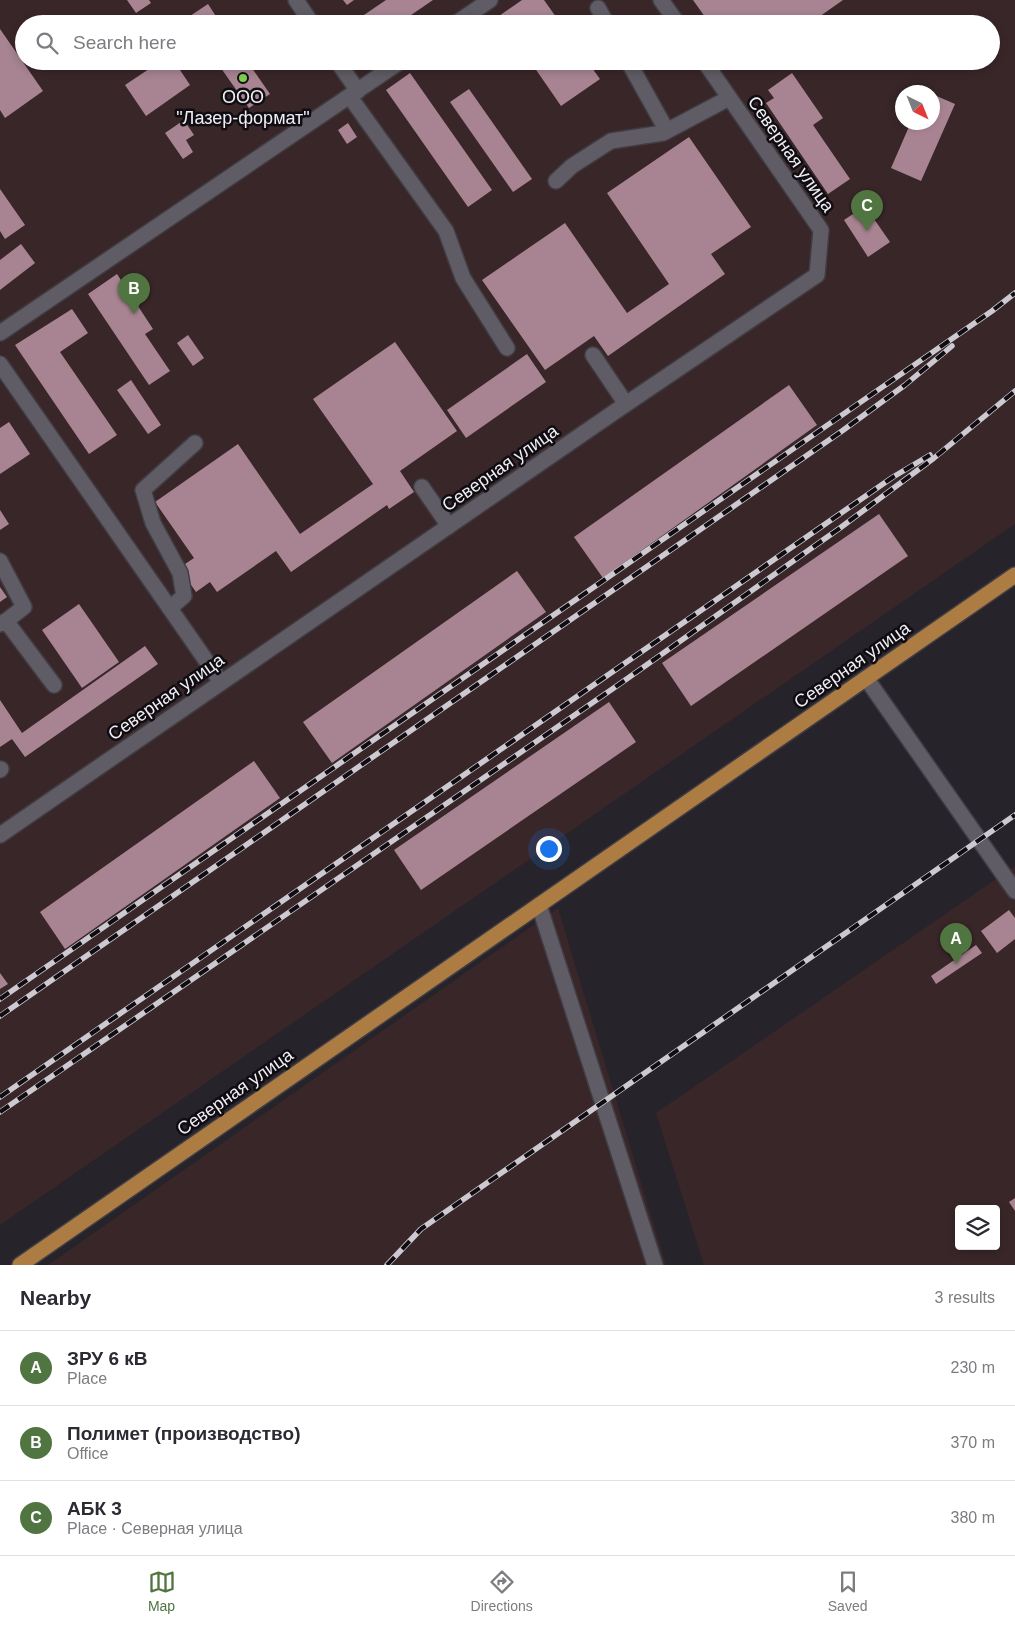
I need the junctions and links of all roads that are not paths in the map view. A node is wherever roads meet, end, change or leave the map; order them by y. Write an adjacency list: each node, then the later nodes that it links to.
1 (296, 0): 5 (street)
2 (490, 0): 6 (street)
3 (661, 0): 8 (street)
4 (598, 8): 7 (street)
5 (306, 15)
6 (468, 15)
7 (602, 15)
8 (672, 15)
9 (342, 70): 13 (street)
10 (388, 70): 13 (street)
11 (633, 70): 15 (street)
12 (710, 70): 14 (street, Северная улица)
13 (354, 94): 17 (street); 18 (street)
14 (729, 98): 15 (street); 21 (street, Северная улица)
15 (667, 131): 16 (street)
16 (556, 181)
17 (0, 333)
18 (508, 348)
19 (594, 355): 21 (street)
20 (0, 364): 27 (street)
21 (626, 404): 24 (street, Северная улица)
22 (195, 443): 27 (street)
23 (422, 487): 24 (street)
24 (449, 526): 30 (street, Северная улица)
25 (0, 561): 28 (street)
26 (1015, 575): 29 (main road, Северная улица)
27 (170, 608): 30 (street)
28 (3, 622): 31 (street)
29 (866, 678): 33 (street); 34 (main road, Северная улица)
30 (221, 682): 32 (street, Северная улица)
31 (54, 685)
32 (0, 835)
33 (1015, 891)
34 (539, 904): 35 (main road, Северная улица); 36 (street)
35 (20, 1265)
36 (655, 1265)

